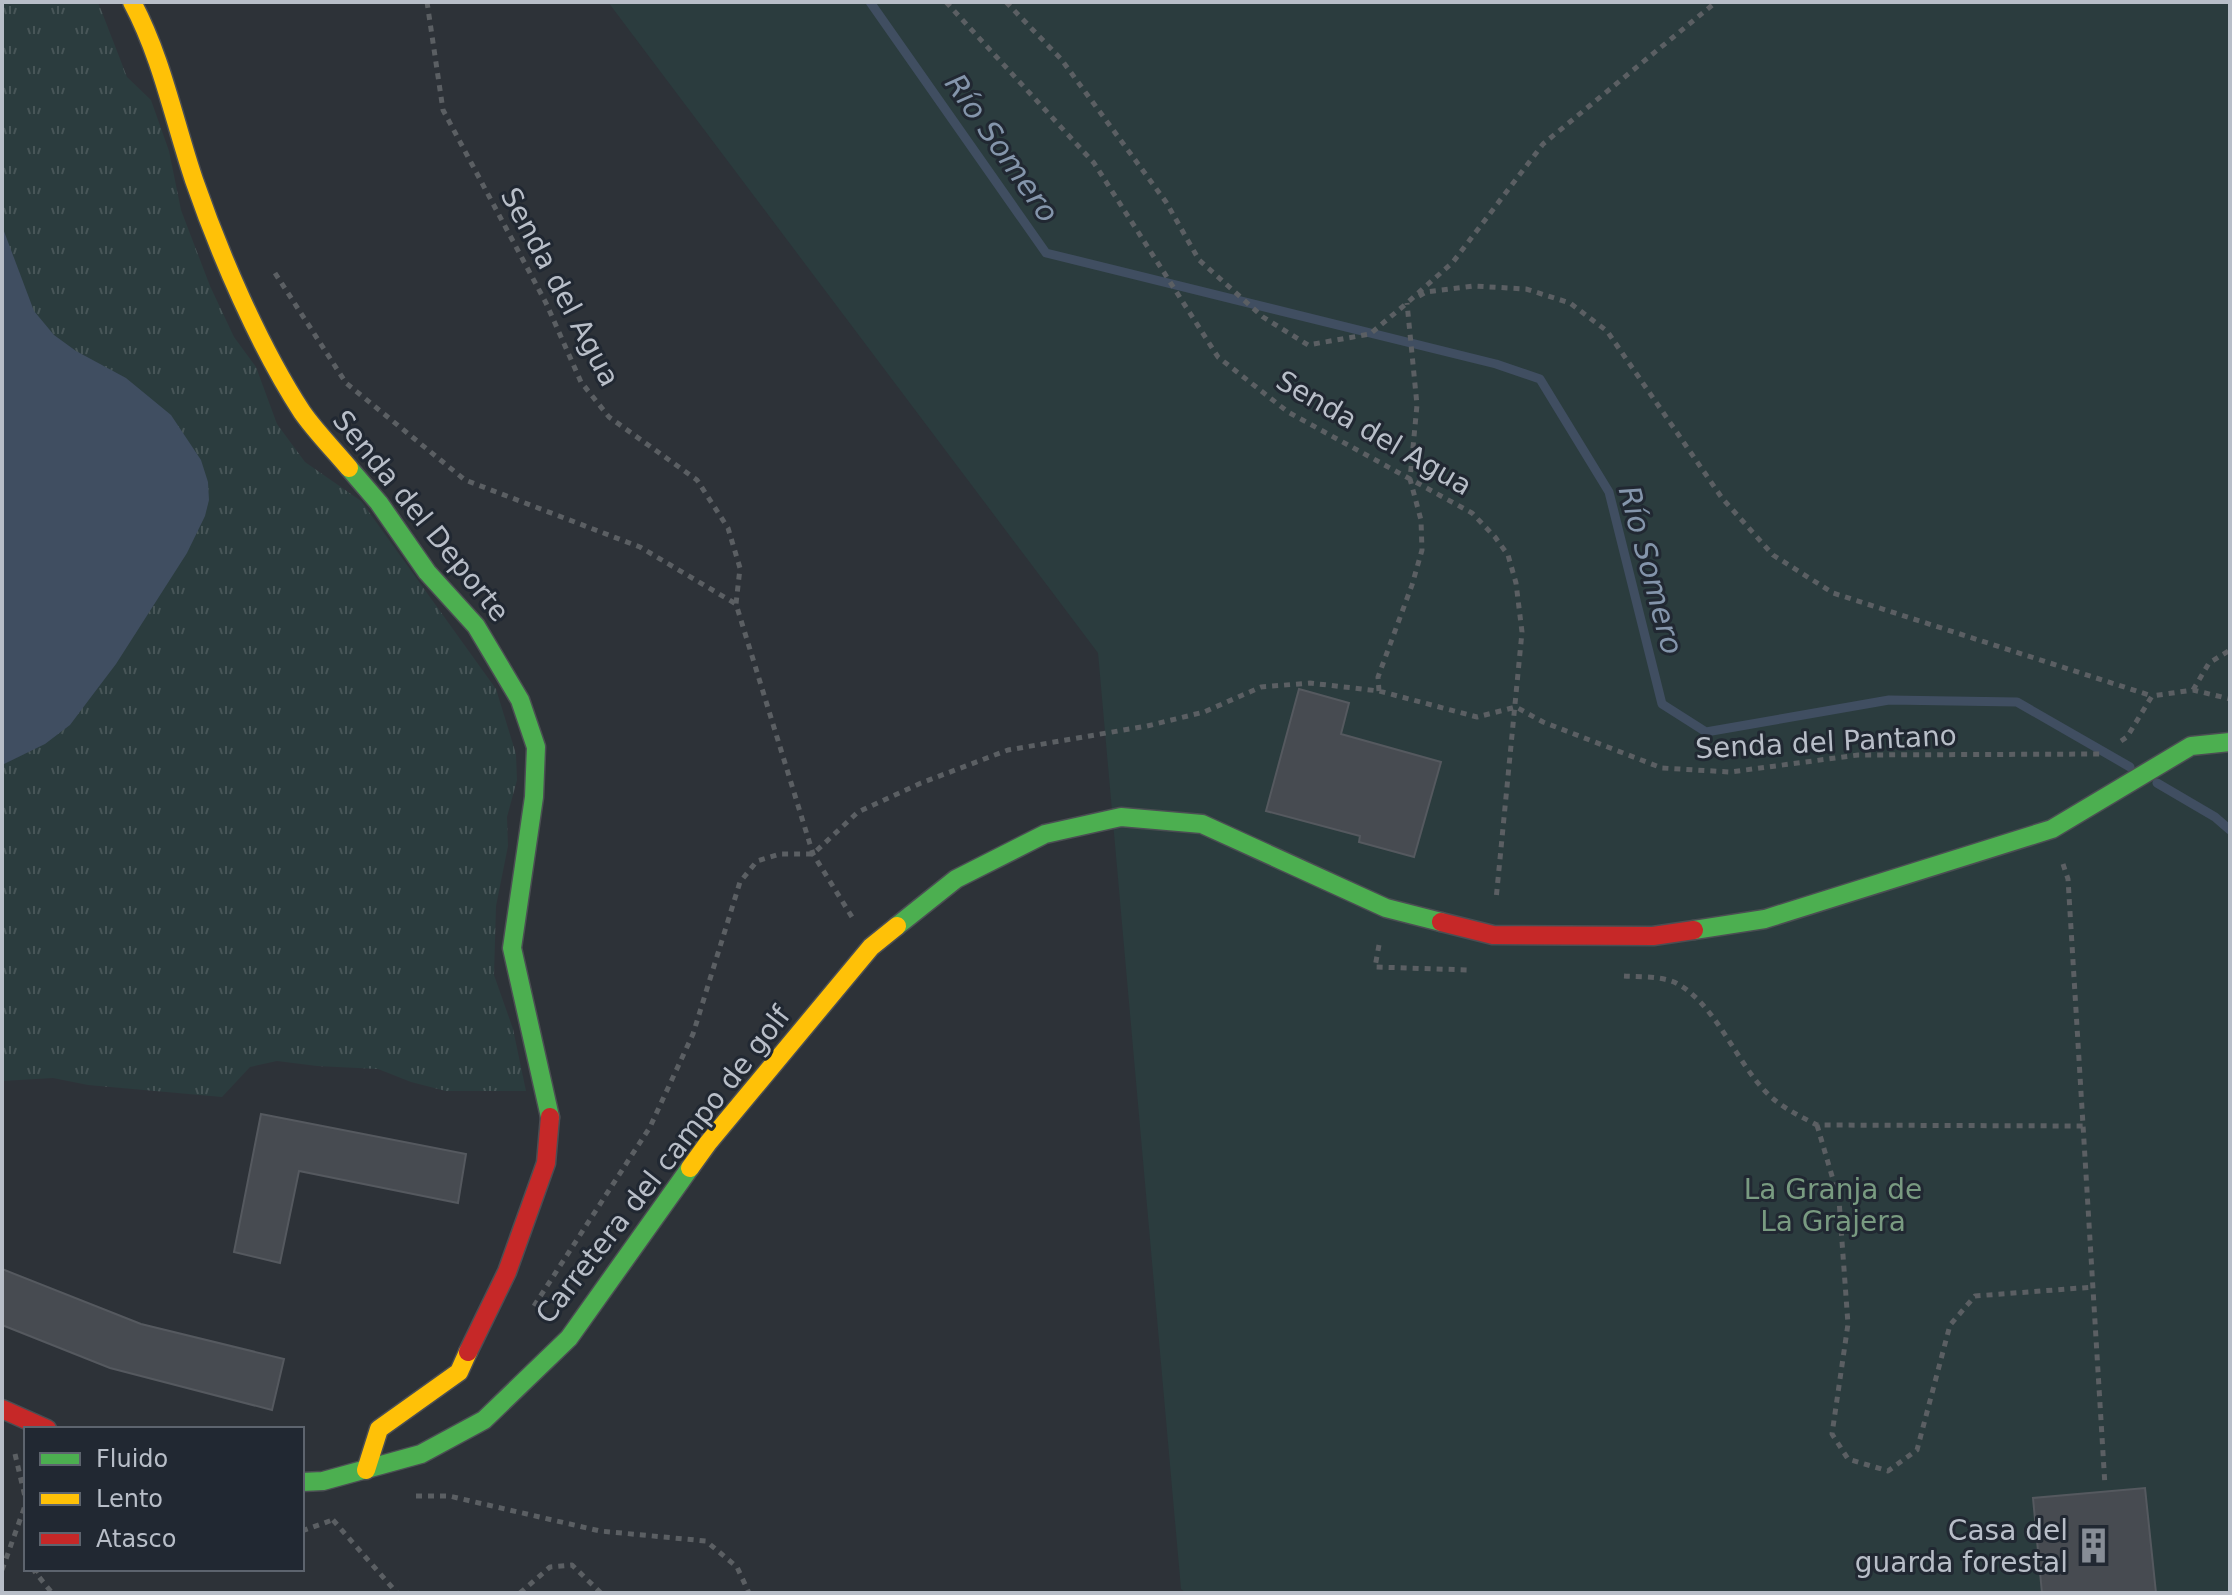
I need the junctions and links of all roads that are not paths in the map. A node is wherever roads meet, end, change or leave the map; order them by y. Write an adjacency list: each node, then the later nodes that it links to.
1 (132, 2): 5 (street, Senda del Deporte)
2 (2230, 742): 5 (street, Carretera del campo de golf)
3 (2, 1409): 4 (street)
4 (42, 1427)
5 (366, 1470): 6 (street, Carretera del campo de golf)
6 (304, 1482)

